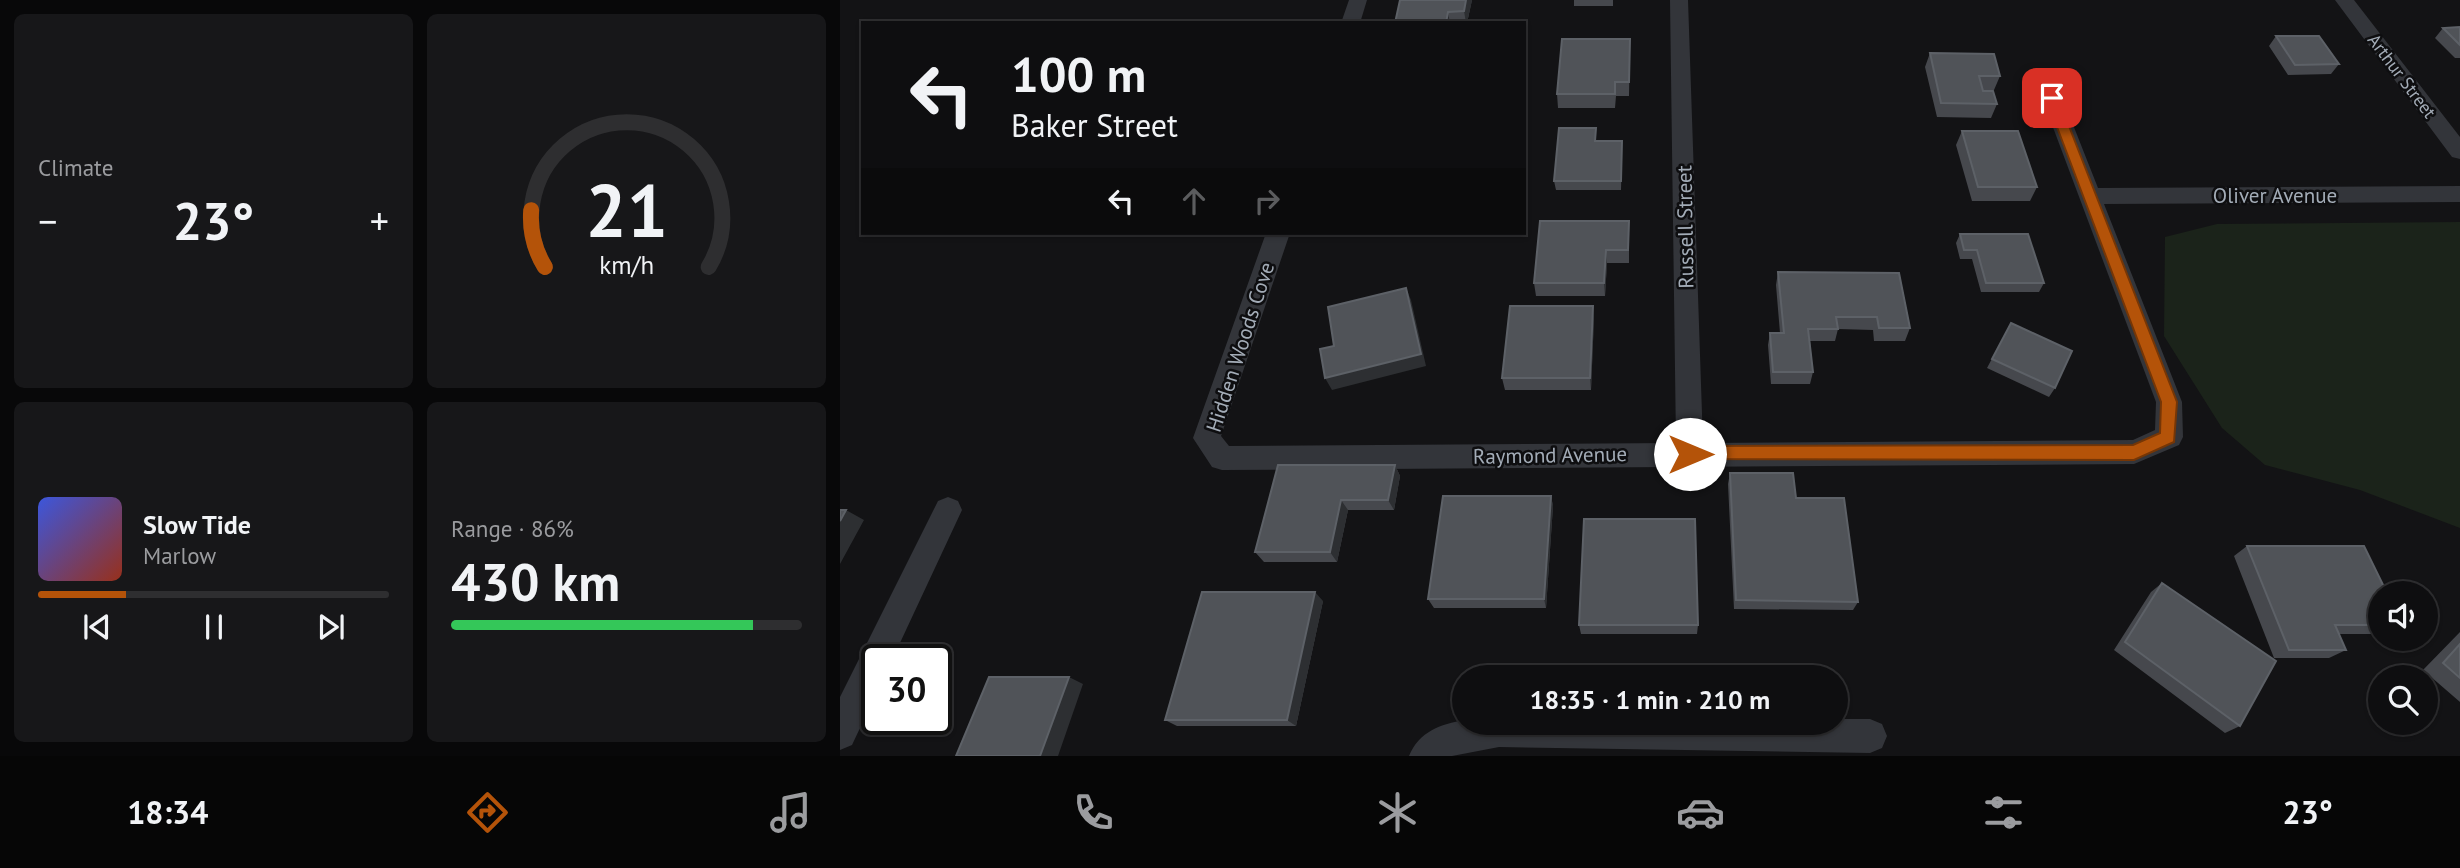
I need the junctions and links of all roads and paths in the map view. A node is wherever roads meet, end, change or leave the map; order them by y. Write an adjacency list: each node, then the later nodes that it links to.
1 (1358, 0): 4 (street)
2 (1679, 0): 10 (street, Russell Street)
3 (2344, 0): 6 (street, Arthur Street)
4 (1351, 21)
5 (2043, 74): 8 (street)
6 (2460, 152)
7 (2460, 194): 8 (street, Oliver Avenue)
8 (2089, 196): 10 (street, Raymond Avenue)
9 (1277, 235): 11 (street, Hidden Woods Cove)
10 (1690, 454): 11 (street, Raymond Avenue)
11 (1222, 458)
12 (948, 510): 13 (street)
13 (840, 733)
14 (1870, 736): 15 (street)
15 (1426, 756)

